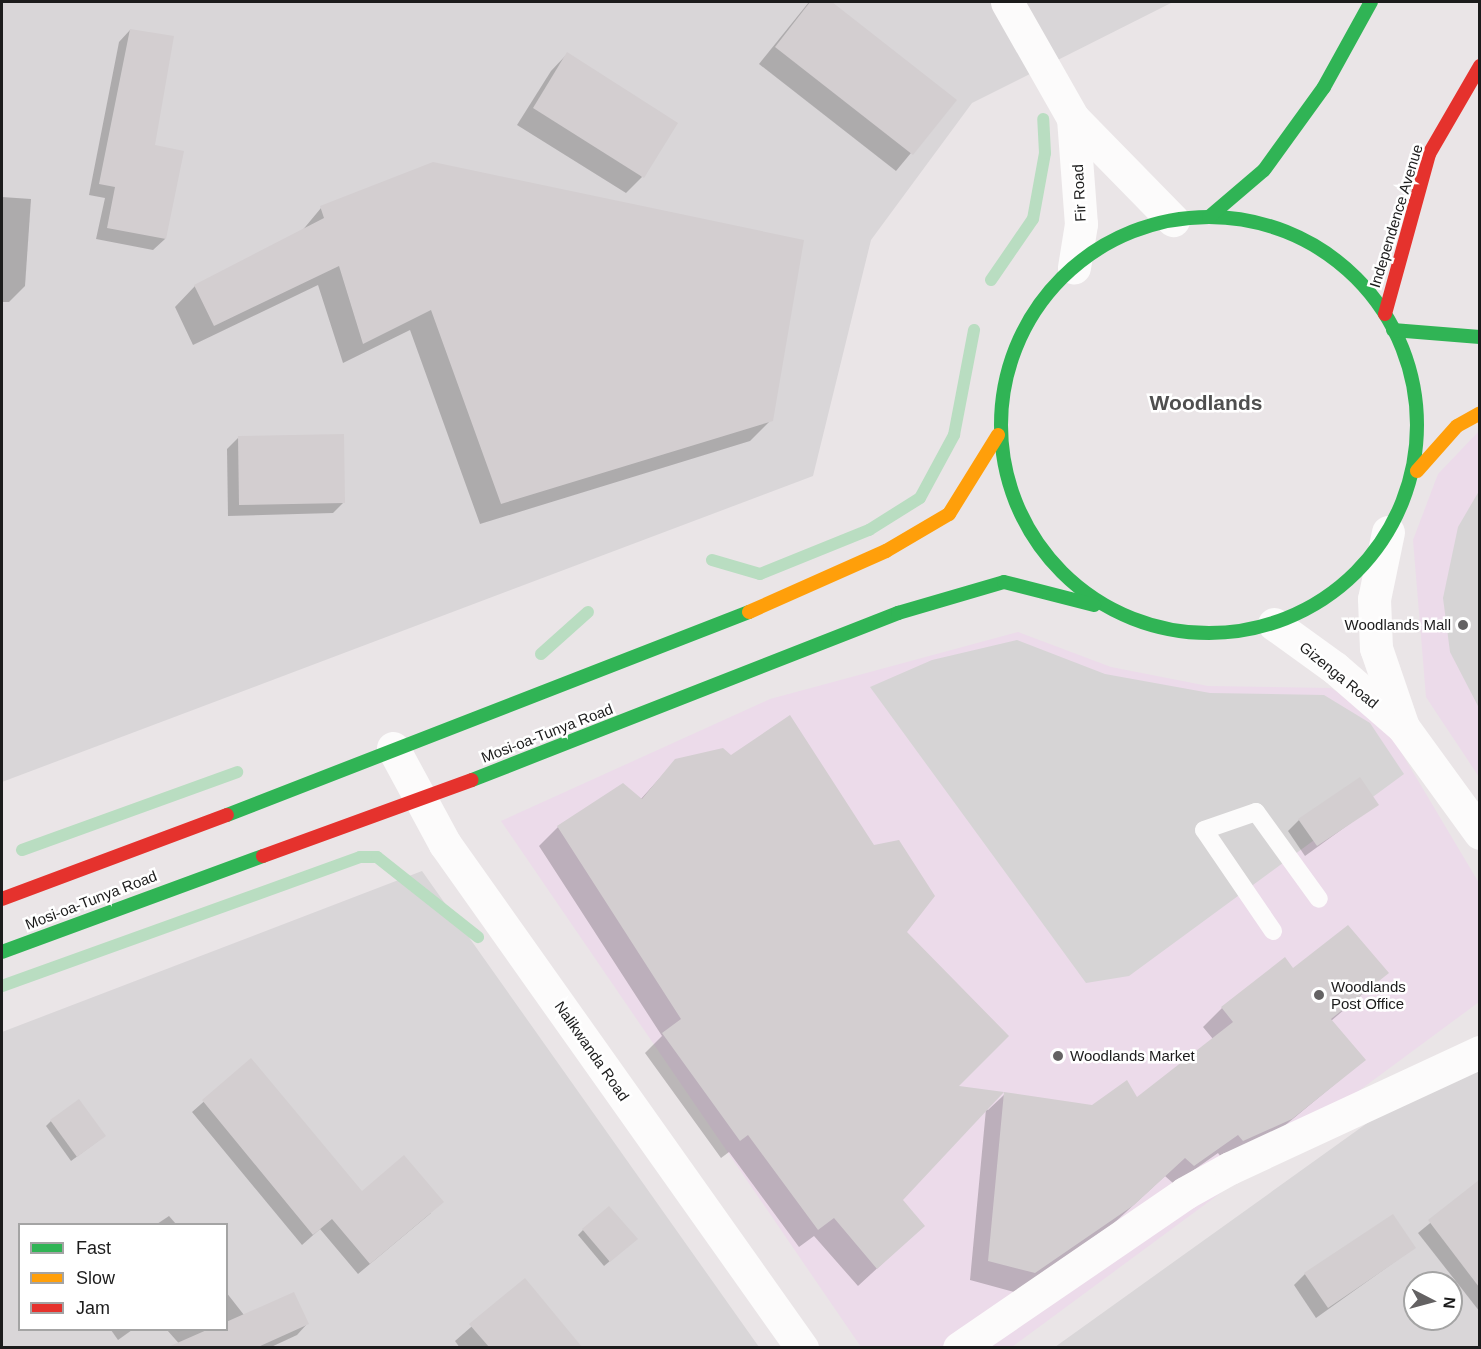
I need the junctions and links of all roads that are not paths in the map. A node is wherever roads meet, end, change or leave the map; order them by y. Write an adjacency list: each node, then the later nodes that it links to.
1 (1007, 2): 4 (street, Fir Road)
2 (1371, 2): 5 (main road)
3 (1479, 66): 8 (main road, Independence Avenue)
4 (1073, 118): 6 (street, Fir Road); 7 (street, Fir Road)
5 (1209, 217): 6 (main road); 8 (main road)
6 (1173, 220): 7 (main road)
7 (1074, 267): 12 (main road)
8 (1385, 314): 9 (main road)
9 (1394, 330): 10 (main road); 13 (main road)
10 (1479, 337)
11 (1479, 413): 13 (main road)
12 (998, 435): 15 (main road); 18 (main road, Mosi-oa-Tunya Road)
13 (1417, 471): 14 (main road)
14 (1388, 532): 16 (main road); 17 (street, Gizenga Road)
15 (1108, 608): 16 (main road, Mosi-oa-Tunya Road); 19 (main road, Mosi-oa-Tunya Road)
16 (1274, 624): 17 (street, Gizenga Road)
17 (1403, 727): 20 (street, Gizenga Road)
18 (393, 748): 19 (street, Nalikwanda Road); 21 (main road, Mosi-oa-Tunya Road)
19 (420, 800): 24 (main road, Mosi-oa-Tunya Road); 26 (street, Nalikwanda Road)
20 (1479, 833)
21 (2, 899)
22 (1319, 899): 23 (lane)
23 (1273, 931)
24 (2, 952)
25 (1479, 1052): 27 (street)
26 (802, 1347)
27 (959, 1347)

